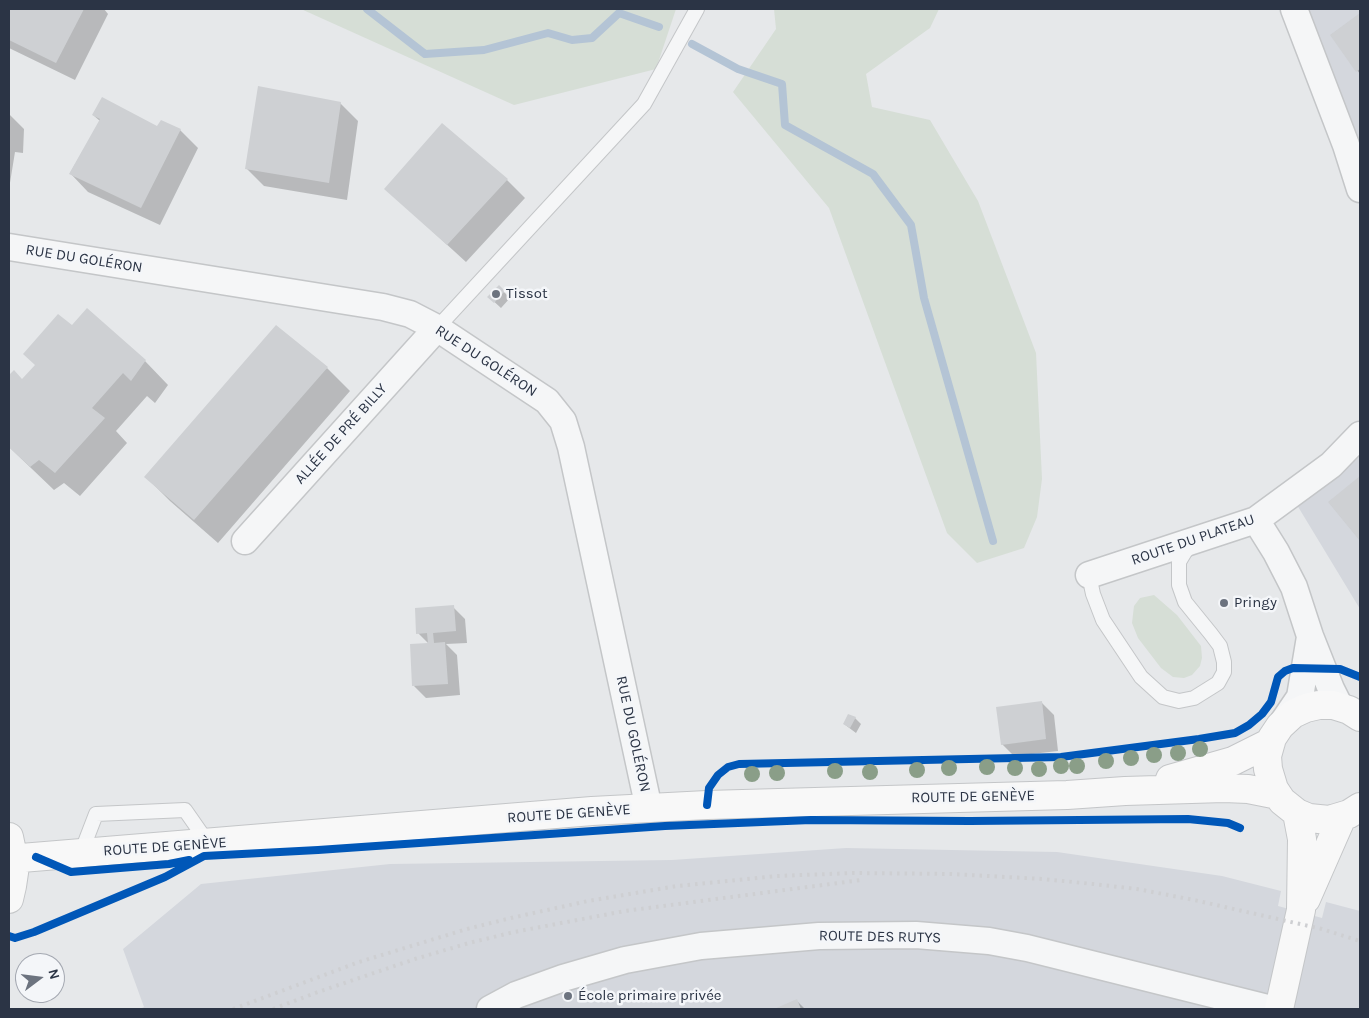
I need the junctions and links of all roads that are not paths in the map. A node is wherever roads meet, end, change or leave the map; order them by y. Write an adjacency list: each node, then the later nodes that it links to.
1 (697, 9): 5 (lane)
2 (1294, 9): 3 (street)
3 (1360, 189)
4 (9, 247): 5 (street, RUE DU GOLÉRON)
5 (437, 328): 8 (street, ALLÉE DE PRÉ BILLY); 16 (street, RUE DU GOLÉRON)
6 (1360, 435): 7 (street, ROUTE DU PLATEAU)
7 (1256, 520): 9 (street, ROUTE DU PLATEAU); 11 (street)
8 (244, 541)
9 (1194, 541): 10 (street, ROUTE DU PLATEAU); 10 (lane)
10 (1089, 575)
11 (1310, 636): 12 (street); 13 (street)
12 (1353, 712): 13 (main road, ROUTE DE GENÈVE)
13 (1277, 732): 14 (main road, ROUTE DE GENÈVE); 15 (main road)
14 (1125, 791): 15 (main road, ROUTE DE GENÈVE); 16 (main road, ROUTE DE GENÈVE)
15 (1287, 804): 17 (main road, ROUTE DE GENÈVE); 22 (main road)
16 (649, 808): 18 (main road, ROUTE DE GENÈVE)
17 (1351, 812): 22 (main road)
18 (208, 843): 20 (main road, ROUTE DE GENÈVE); 20 (lane)
19 (10, 851): 20 (main road, ROUTE DE GENÈVE); 21 (main road)
20 (81, 853)
21 (9, 899)
22 (1301, 910): 25 (main road)
23 (490, 1009): 24 (street, ROUTE DES RUTYS)
24 (1272, 1009)
25 (1279, 1009)

